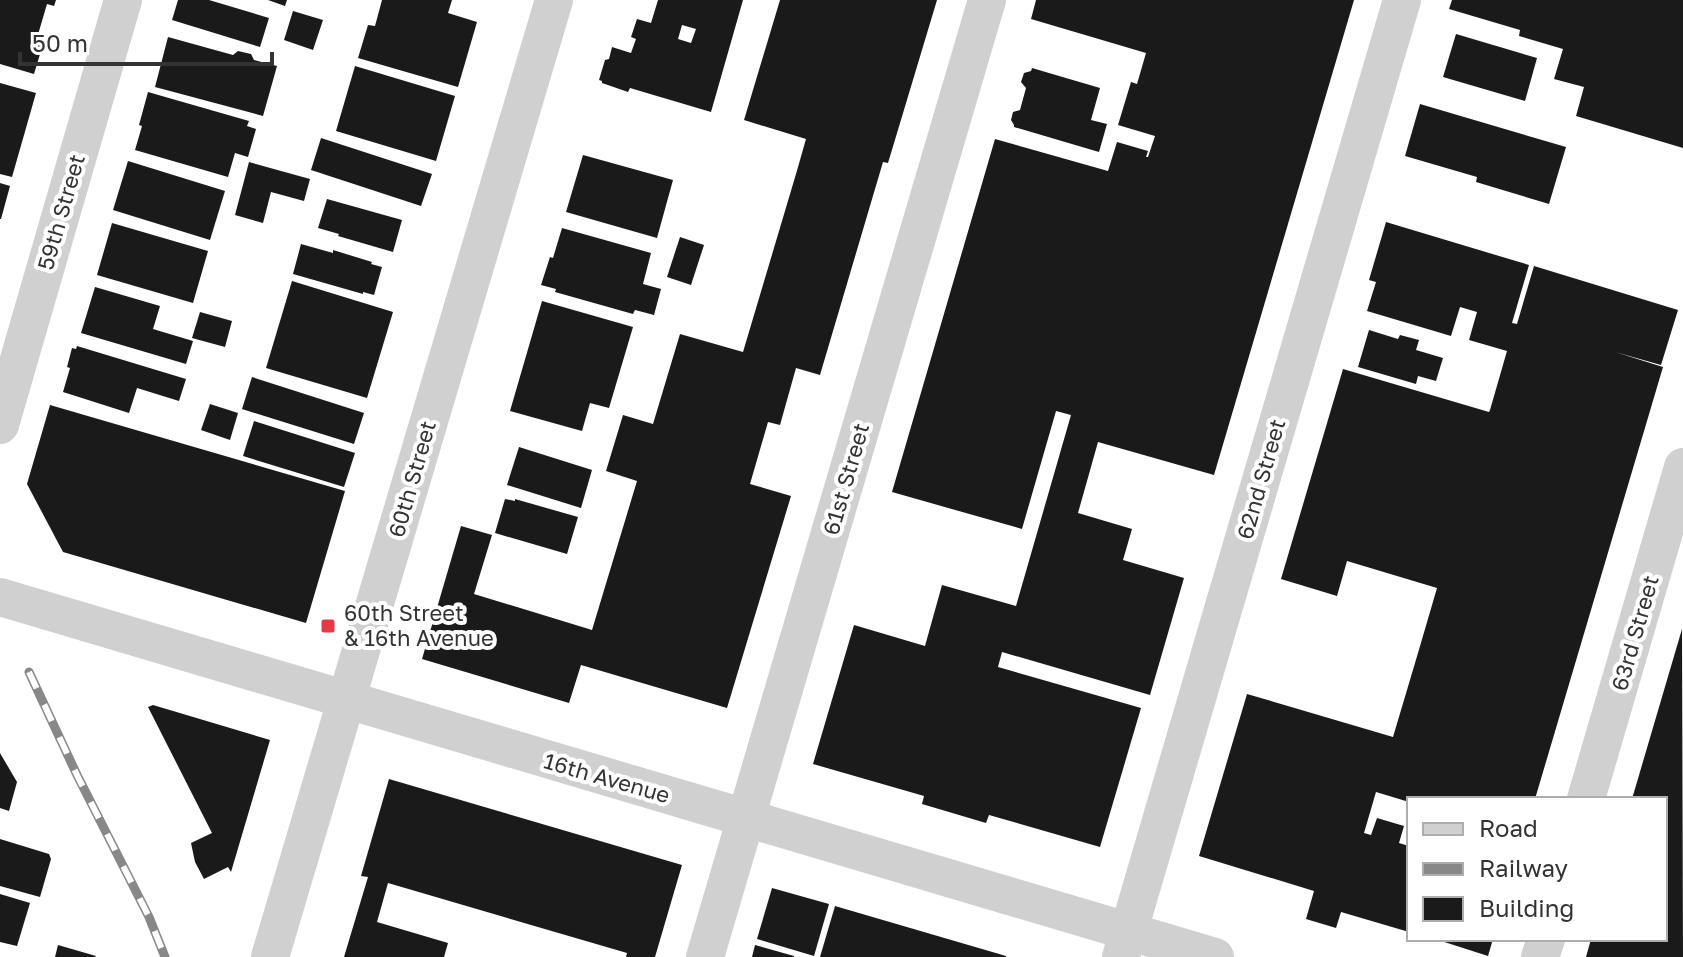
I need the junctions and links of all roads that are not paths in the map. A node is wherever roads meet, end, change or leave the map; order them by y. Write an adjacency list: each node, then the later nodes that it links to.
1 (123, 0): 5 (street, 59th Street)
2 (554, 0): 8 (street, 60th Street)
3 (987, 0): 10 (street, 61st Street)
4 (1402, 0): 11 (street, 62nd Street)
5 (0, 425)
6 (1683, 467): 9 (street, 63rd Street)
7 (0, 597): 8 (street, 16th Avenue)
8 (347, 701): 10 (street, 16th Avenue); 12 (street, 60th Street)
9 (1587, 797)
10 (745, 819): 11 (street, 16th Avenue); 13 (street, 61st Street)
11 (1124, 944): 14 (street, 16th Avenue)
12 (270, 957)
13 (705, 957)
14 (1215, 957)

